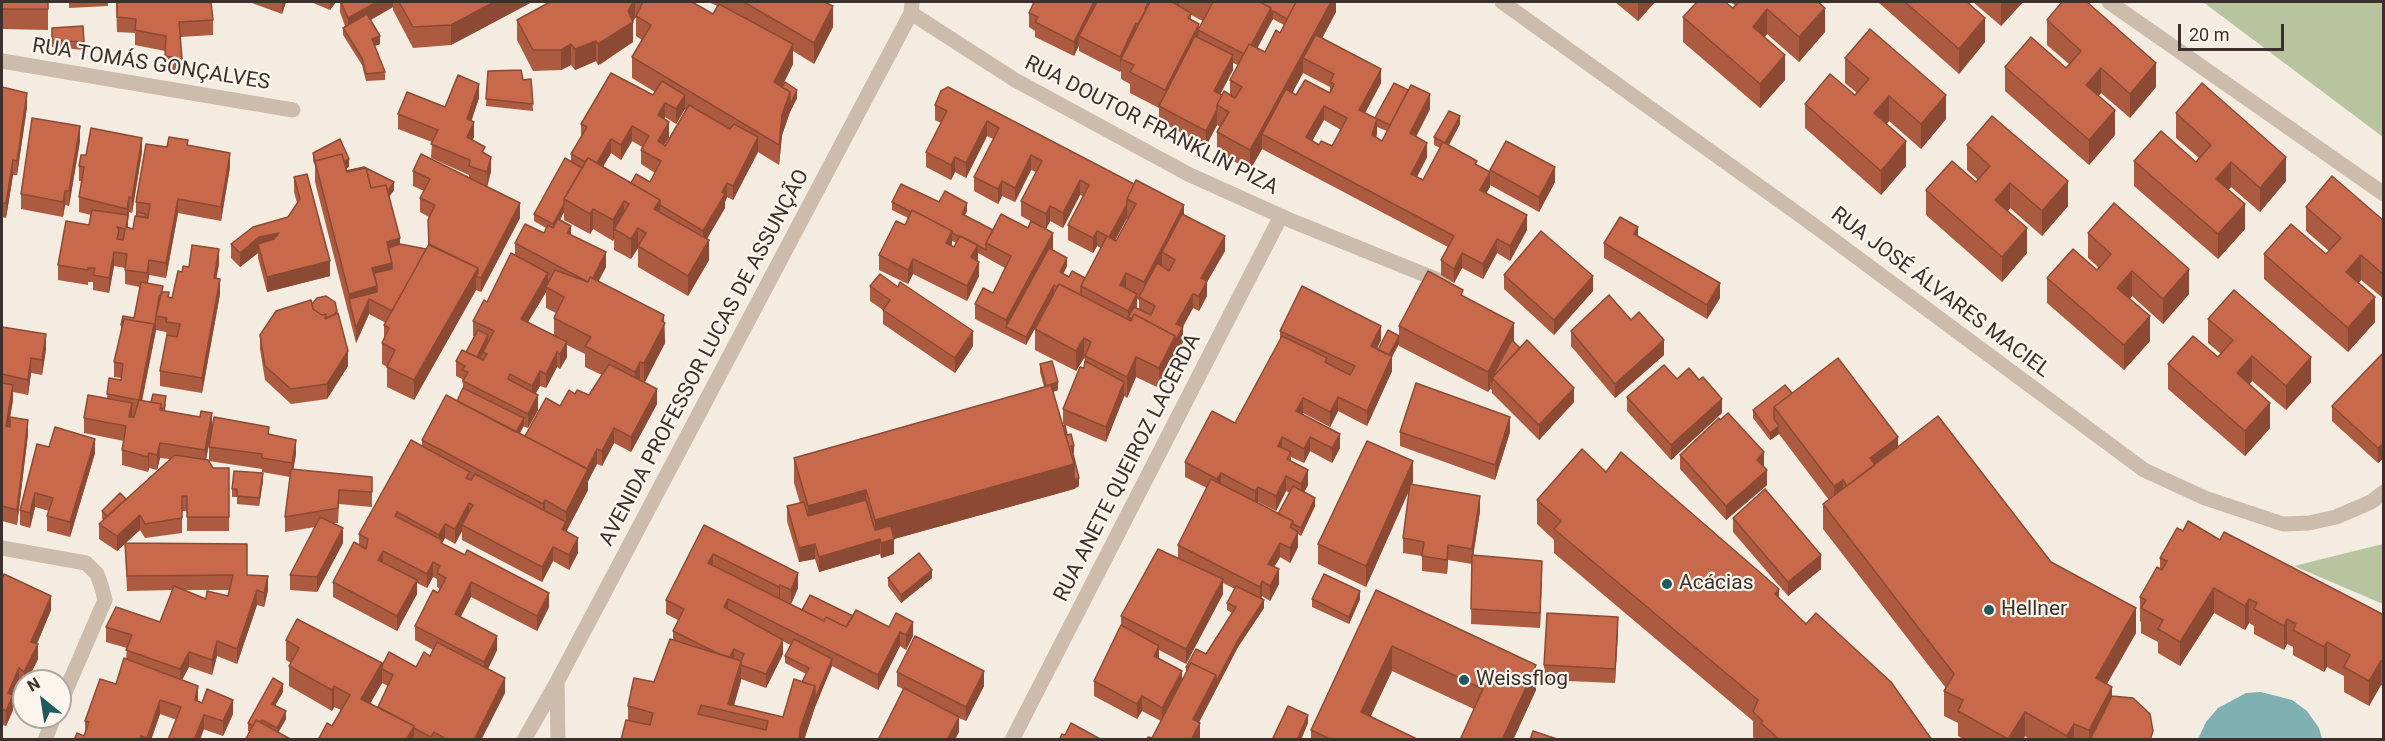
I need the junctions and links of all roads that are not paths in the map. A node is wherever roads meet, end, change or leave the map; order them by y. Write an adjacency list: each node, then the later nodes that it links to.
1 (1502, 2): 9 (street, RUA JOSÉ ÁLVARES MACIEL)
2 (2109, 2): 6 (street)
3 (912, 7): 7 (street, RUA DOUTOR FRANKLIN PIZA); 12 (street, AVENIDA PROFESSOR LUCAS DE ASSUNÇÃO)
4 (2, 61): 5 (street, RUA TOMÁS GONÇALVES)
5 (293, 110)
6 (2384, 194)
7 (1281, 216): 8 (street, RUA DOUTOR FRANKLIN PIZA); 15 (street, RUA ANETE QUEIROZ LACERDA)
8 (1448, 285)
9 (2384, 492)
10 (2, 548): 11 (street)
11 (72, 676)
12 (557, 682): 13 (street); 14 (street, AVENIDA PROFESSOR LUCAS DE ASSUNÇÃO)
13 (524, 740)
14 (558, 740)
15 (1012, 740)

